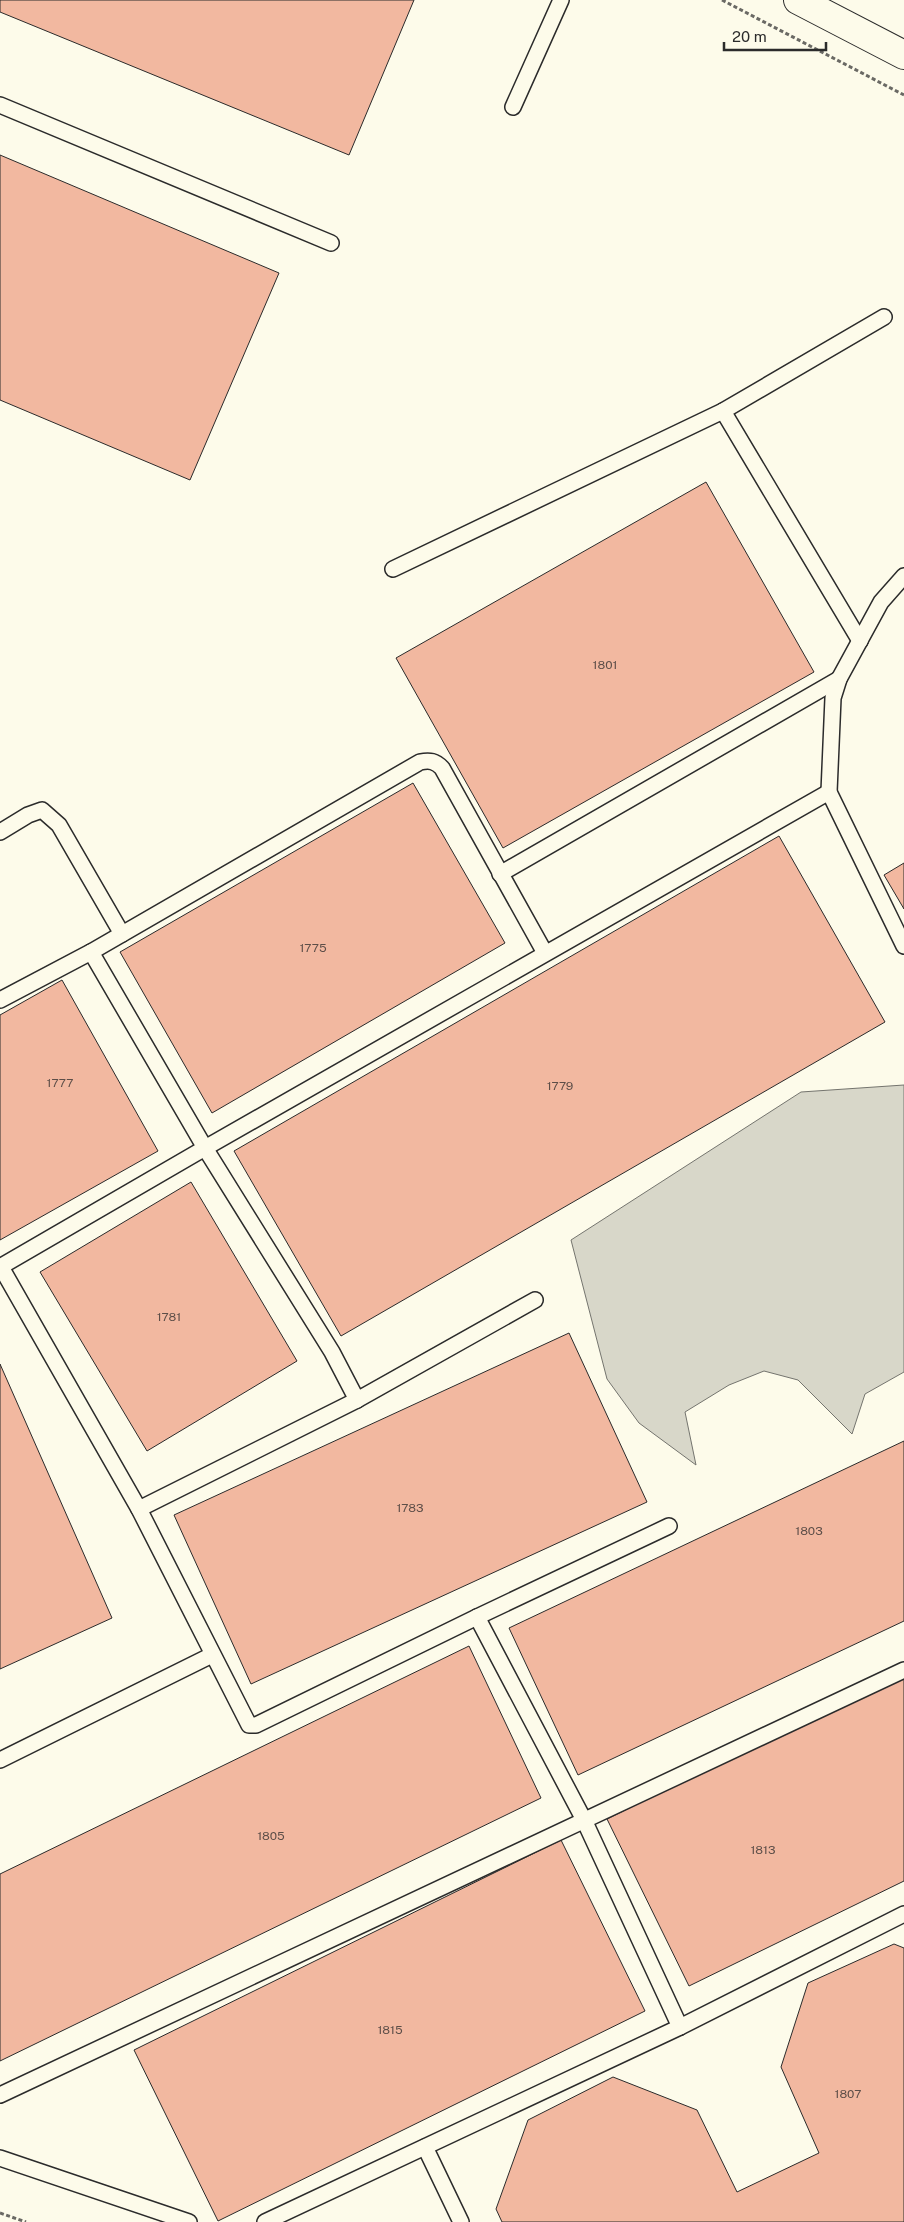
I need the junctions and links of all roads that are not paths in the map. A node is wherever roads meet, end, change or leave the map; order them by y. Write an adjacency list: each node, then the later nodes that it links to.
1 (560, 0): 5 (lane)
2 (798, 0): 3 (main road)
3 (904, 55)
4 (0, 105): 6 (lane)
5 (513, 107)
6 (331, 243)
7 (884, 317): 8 (lane)
8 (722, 411): 9 (lane); 11 (lane)
9 (392, 569)
10 (904, 576): 11 (lane)
11 (860, 641): 12 (lane)
12 (839, 679): 13 (lane); 15 (lane)
13 (829, 792): 17 (lane); 19 (lane)
14 (0, 832): 16 (lane)
15 (500, 874): 16 (lane); 19 (lane)
16 (122, 934): 18 (lane)
17 (904, 946)
18 (91, 952): 20 (lane); 21 (lane)
19 (545, 953): 21 (lane)
20 (0, 1000)
21 (205, 1148): 22 (lane); 24 (lane)
22 (0, 1267): 25 (lane)
23 (535, 1300): 24 (lane)
24 (357, 1400): 25 (lane)
25 (139, 1509): 28 (lane)
26 (669, 1526): 27 (lane)
27 (477, 1617): 28 (lane); 31 (lane)
28 (212, 1655): 30 (lane)
29 (904, 1670): 31 (lane)
30 (0, 1760)
31 (584, 1820): 33 (lane); 34 (lane)
32 (904, 1914): 33 (lane)
33 (680, 2026): 35 (lane)
34 (0, 2095)
35 (425, 2147): 38 (lane); 39 (lane)
36 (0, 2158): 37 (lane)
37 (189, 2222)
38 (265, 2222)
39 (461, 2222)

